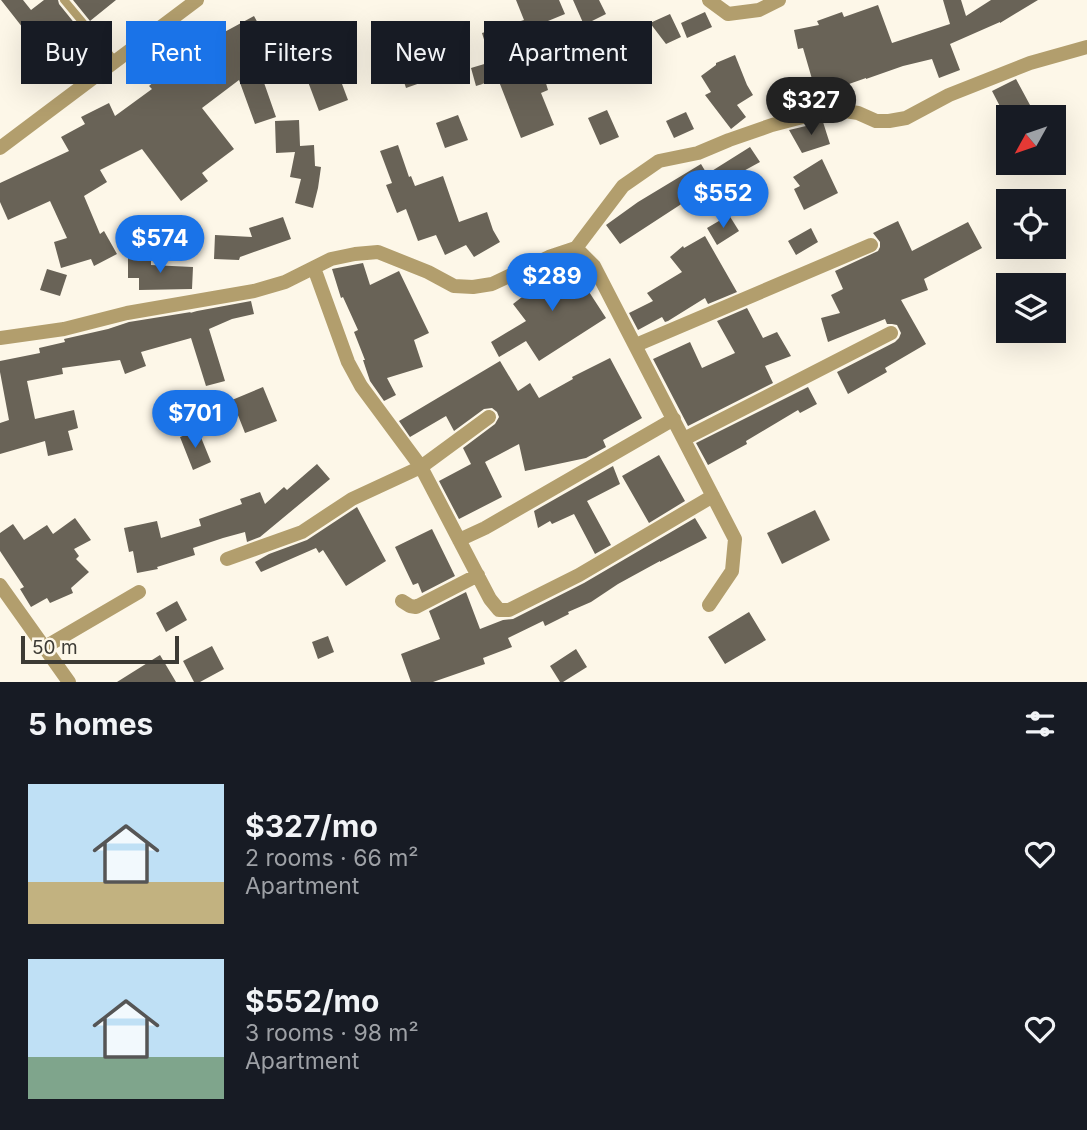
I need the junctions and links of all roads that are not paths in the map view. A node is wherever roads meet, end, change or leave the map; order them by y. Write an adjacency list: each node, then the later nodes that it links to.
1 (64, 0): 6 (lane)
2 (197, 0): 6 (street)
3 (709, 0): 4 (street)
4 (779, 0)
5 (1087, 47): 9 (street)
6 (115, 61): 7 (street)
7 (0, 148)
8 (871, 245): 13 (street)
9 (576, 248): 10 (street); 13 (street)
10 (314, 268): 12 (street); 17 (street)
11 (891, 333): 16 (street)
12 (0, 338)
13 (636, 345): 15 (street)
14 (489, 417): 17 (street)
15 (674, 419): 16 (street); 19 (street)
16 (684, 439): 18 (street)
17 (421, 467): 19 (street); 20 (street)
18 (713, 496): 21 (street); 25 (street)
19 (459, 540): 21 (street)
20 (227, 559)
21 (478, 575): 24 (street)
22 (0, 585): 26 (street)
23 (139, 592): 26 (street)
24 (402, 601)
25 (709, 605)
26 (45, 648): 27 (street)
27 (69, 682)

